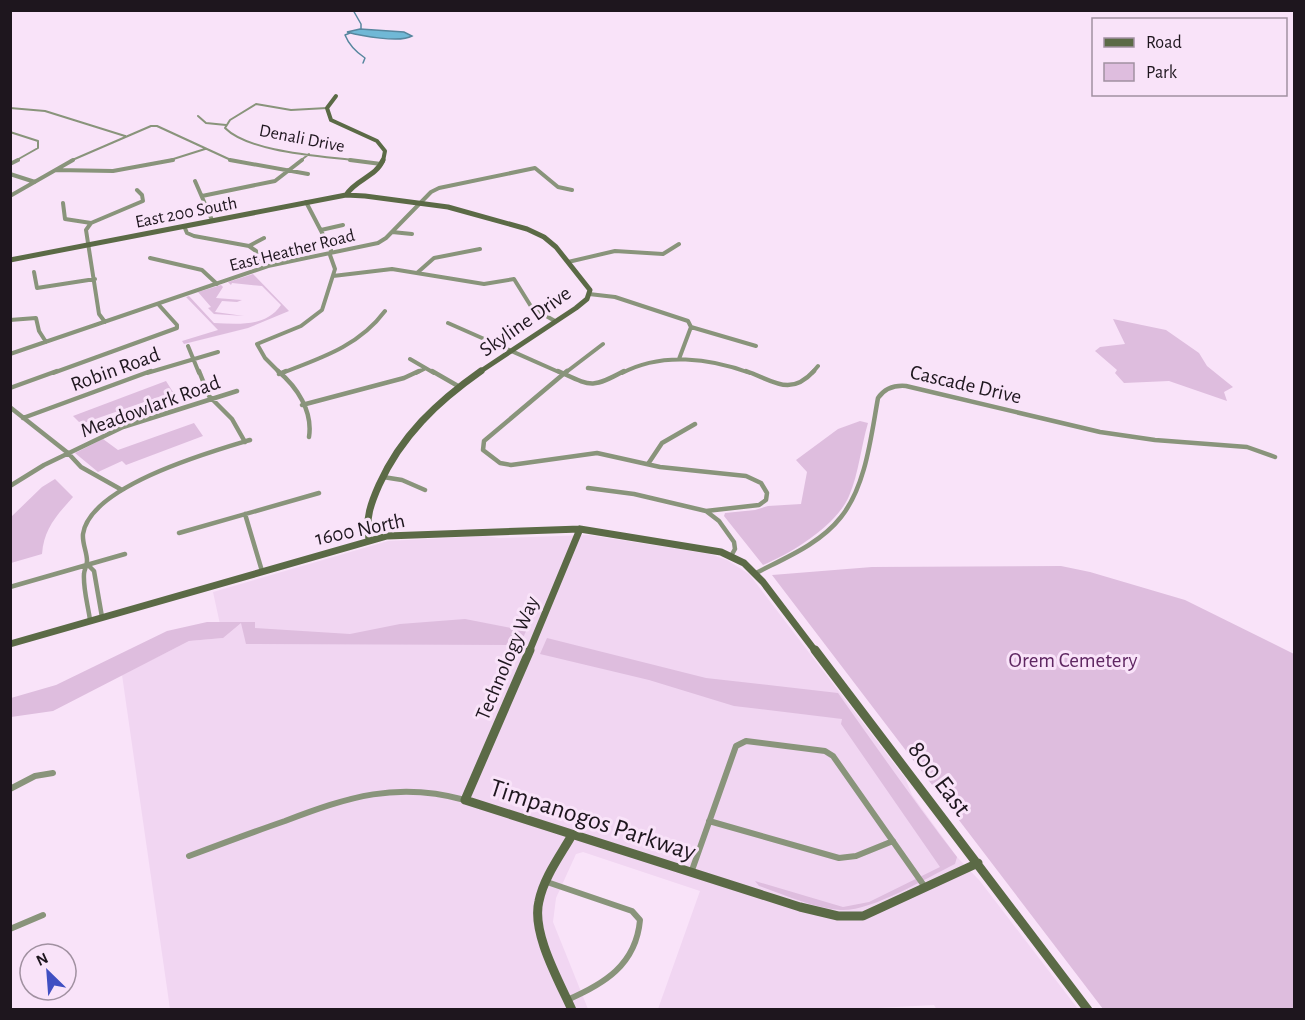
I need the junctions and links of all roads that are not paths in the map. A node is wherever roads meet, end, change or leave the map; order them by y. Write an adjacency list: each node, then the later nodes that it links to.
1 (336, 96): 3 (street)
2 (10, 108): 7 (street)
3 (327, 108): 5 (street, Denali Drive); 11 (street)
4 (198, 116): 5 (street)
5 (226, 124): 9 (street, Denali Drive)
6 (10, 132): 10 (street)
7 (125, 136): 8 (street); 12 (street)
8 (205, 150): 12 (street); 13 (street)
9 (309, 154): 11 (street, Denali Drive); 13 (street)
10 (10, 164)
11 (381, 164): 20 (street)
12 (56, 170): 17 (street)
13 (289, 171): 15 (street); 22 (street)
14 (10, 174): 17 (street)
15 (308, 174)
16 (195, 181): 22 (street)
17 (35, 182): 21 (street)
18 (137, 190): 27 (street)
19 (572, 190): 24 (street, East Heather Road)
20 (346, 195): 23 (street, Skyline Drive); 24 (street, Skyline Drive)
21 (10, 196)
22 (202, 196): 26 (street)
23 (306, 202): 26 (street, East 200 South); 30 (street)
24 (420, 203): 31 (street, East Heather Road); 41 (street, Skyline Drive)
25 (63, 204): 27 (street)
26 (212, 220): 29 (street, East 200 South)
27 (91, 224): 35 (street)
28 (343, 225): 30 (street)
29 (184, 226): 35 (street, East 200 South); 36 (street)
30 (321, 230): 38 (street)
31 (392, 232): 32 (street); 38 (street, East Heather Road)
32 (412, 234)
33 (264, 238): 36 (street)
34 (679, 244): 41 (street)
35 (88, 245): 40 (street, East 200 South); 46 (street)
36 (249, 246): 42 (street)
37 (480, 249): 44 (street)
38 (330, 253): 42 (street, East Heather Road); 45 (street)
39 (150, 258): 47 (street)
40 (10, 260)
41 (567, 262): 48 (street, Skyline Drive)
42 (265, 267): 47 (street, East Heather Road)
43 (34, 272): 46 (street)
44 (417, 273): 45 (street); 52 (street)
45 (333, 276): 69 (street)
46 (95, 279): 53 (street)
47 (217, 284): 49 (street, East Heather Road)
48 (589, 294): 52 (street, Skyline Drive); 55 (street)
49 (158, 304): 53 (street, East Heather Road); 71 (street)
50 (385, 311): 69 (street)
51 (10, 320): 56 (street)
52 (555, 321): 60 (street, Skyline Drive)
53 (105, 322): 56 (street, East Heather Road)
54 (448, 323): 60 (street)
55 (691, 327): 59 (street); 64 (street)
56 (46, 342): 62 (street, East Heather Road)
57 (603, 344): 68 (street)
58 (188, 346): 63 (street)
59 (756, 346)
60 (511, 351): 68 (street); 70 (street, Skyline Drive)
61 (218, 352): 63 (street, Robin Road)
62 (10, 354)
63 (194, 358): 73 (street); 76 (street, Robin Road)
64 (679, 359): 66 (street); 68 (street)
65 (410, 360): 67 (street)
66 (818, 366)
67 (424, 369): 70 (street); 74 (street)
68 (563, 373): 81 (street)
69 (279, 374): 74 (street)
70 (458, 386): 82 (street, Skyline Drive)
71 (10, 388)
72 (237, 391): 73 (street, Meadowlark Road)
73 (211, 399): 79 (street, Meadowlark Road); 85 (street)
74 (302, 405): 78 (street)
75 (12, 408): 76 (street)
76 (23, 418): 79 (street)
77 (695, 424): 81 (street)
78 (309, 437)
79 (68, 453): 83 (street, Meadowlark Road); 85 (street)
80 (1275, 457): 97 (street, Cascade Drive)
81 (648, 465): 88 (street)
82 (381, 476): 86 (street); 92 (street, Skyline Drive)
83 (10, 486)
84 (588, 488): 88 (street)
85 (122, 490): 95 (street)
86 (425, 490)
87 (319, 493): 89 (street)
88 (706, 511): 94 (street)
89 (245, 514): 91 (street); 96 (street)
90 (580, 529): 92 (street, 1600 North); 94 (street, 1600 North); 104 (street, Technology Way)
91 (179, 533)
92 (369, 539): 96 (street, 1600 North)
93 (125, 554): 95 (street)
94 (731, 556): 97 (street, 1600 North)
95 (87, 564): 98 (street); 99 (street); 100 (street)
96 (261, 571): 99 (street, 1600 North)
97 (756, 573): 109 (street, 800 East)
98 (10, 587)
99 (102, 617): 100 (street, 1600 North)
100 (90, 620): 101 (street, 1600 North)
101 (10, 644)
102 (53, 773): 103 (street)
103 (10, 789)
104 (465, 800): 106 (street, Timpanogos Parkway); 108 (street, Timpanogos Parkway)
105 (710, 821): 107 (street); 107 (street); 110 (street)
106 (572, 835): 110 (street, Timpanogos Parkway); 111 (street)
107 (893, 841): 112 (street)
108 (189, 856)
109 (978, 863): 112 (street, Timpanogos Parkway); 116 (street, 800 East)
110 (691, 873): 112 (street, Timpanogos Parkway)
111 (547, 882): 115 (street); 115 (street)
112 (925, 887)
113 (43, 915): 114 (street)
114 (10, 929)
115 (570, 1005)
116 (1088, 1010)

